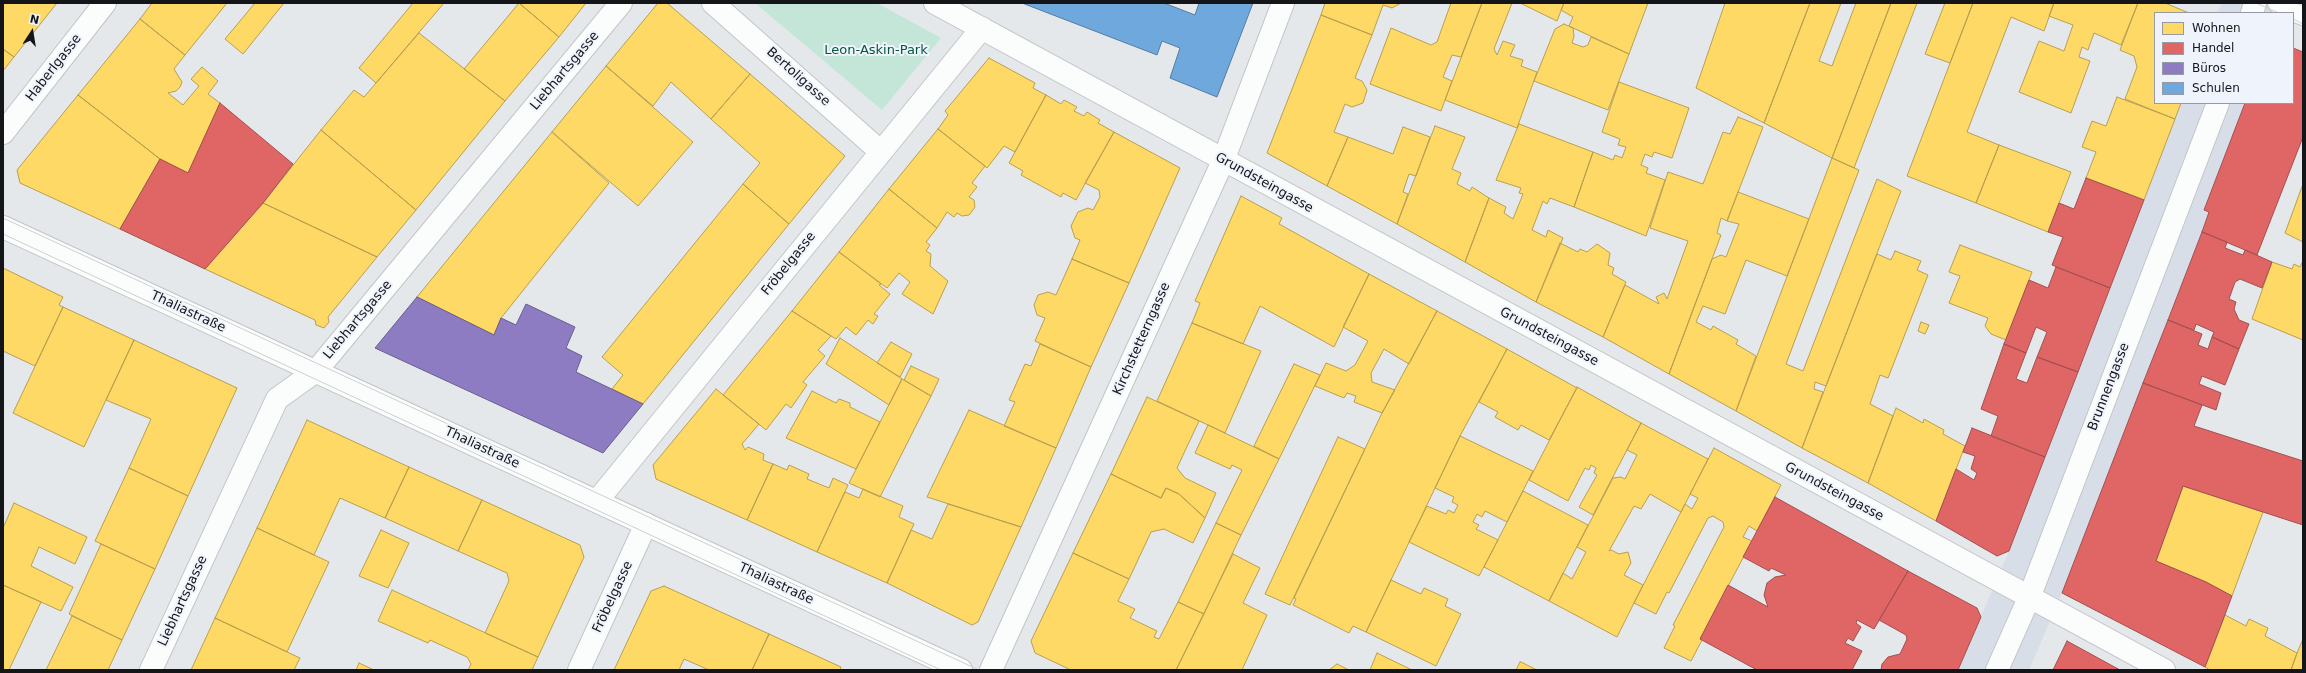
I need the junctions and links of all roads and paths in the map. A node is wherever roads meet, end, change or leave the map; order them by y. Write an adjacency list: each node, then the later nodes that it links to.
1 (105, 3): 10 (street, Haberlgasse)
2 (621, 3): 14 (street, Liebhartsgasse)
3 (714, 3): 11 (street, Bertoligasse)
4 (935, 3): 8 (street, Grundsteingasse)
5 (1283, 3): 12 (street, Kirchstetterngasse)
6 (2279, 3): 7 (street)
7 (2303, 14)
8 (982, 28): 11 (street, Fröbelgasse); 12 (street, Grundsteingasse)
9 (2218, 104): 17 (street, Brunnengasse)
10 (3, 134)
11 (881, 152): 15 (street, Fröbelgasse)
12 (1223, 161): 17 (street, Grundsteingasse); 21 (street, Kirchstetterngasse)
13 (3, 227): 14 (street, Thaliastraße)
14 (316, 371): 15 (street, Thaliastraße); 18 (street, Liebhartsgasse)
15 (597, 501): 16 (street, Thaliastraße)
16 (646, 524): 19 (street, Fröbelgasse); 20 (street, Thaliastraße)
17 (2029, 598): 22 (street, Brunnengasse); 23 (street, Grundsteingasse)
18 (151, 670)
19 (579, 670)
20 (961, 670)
21 (991, 670)
22 (1997, 670)
23 (2164, 670)

